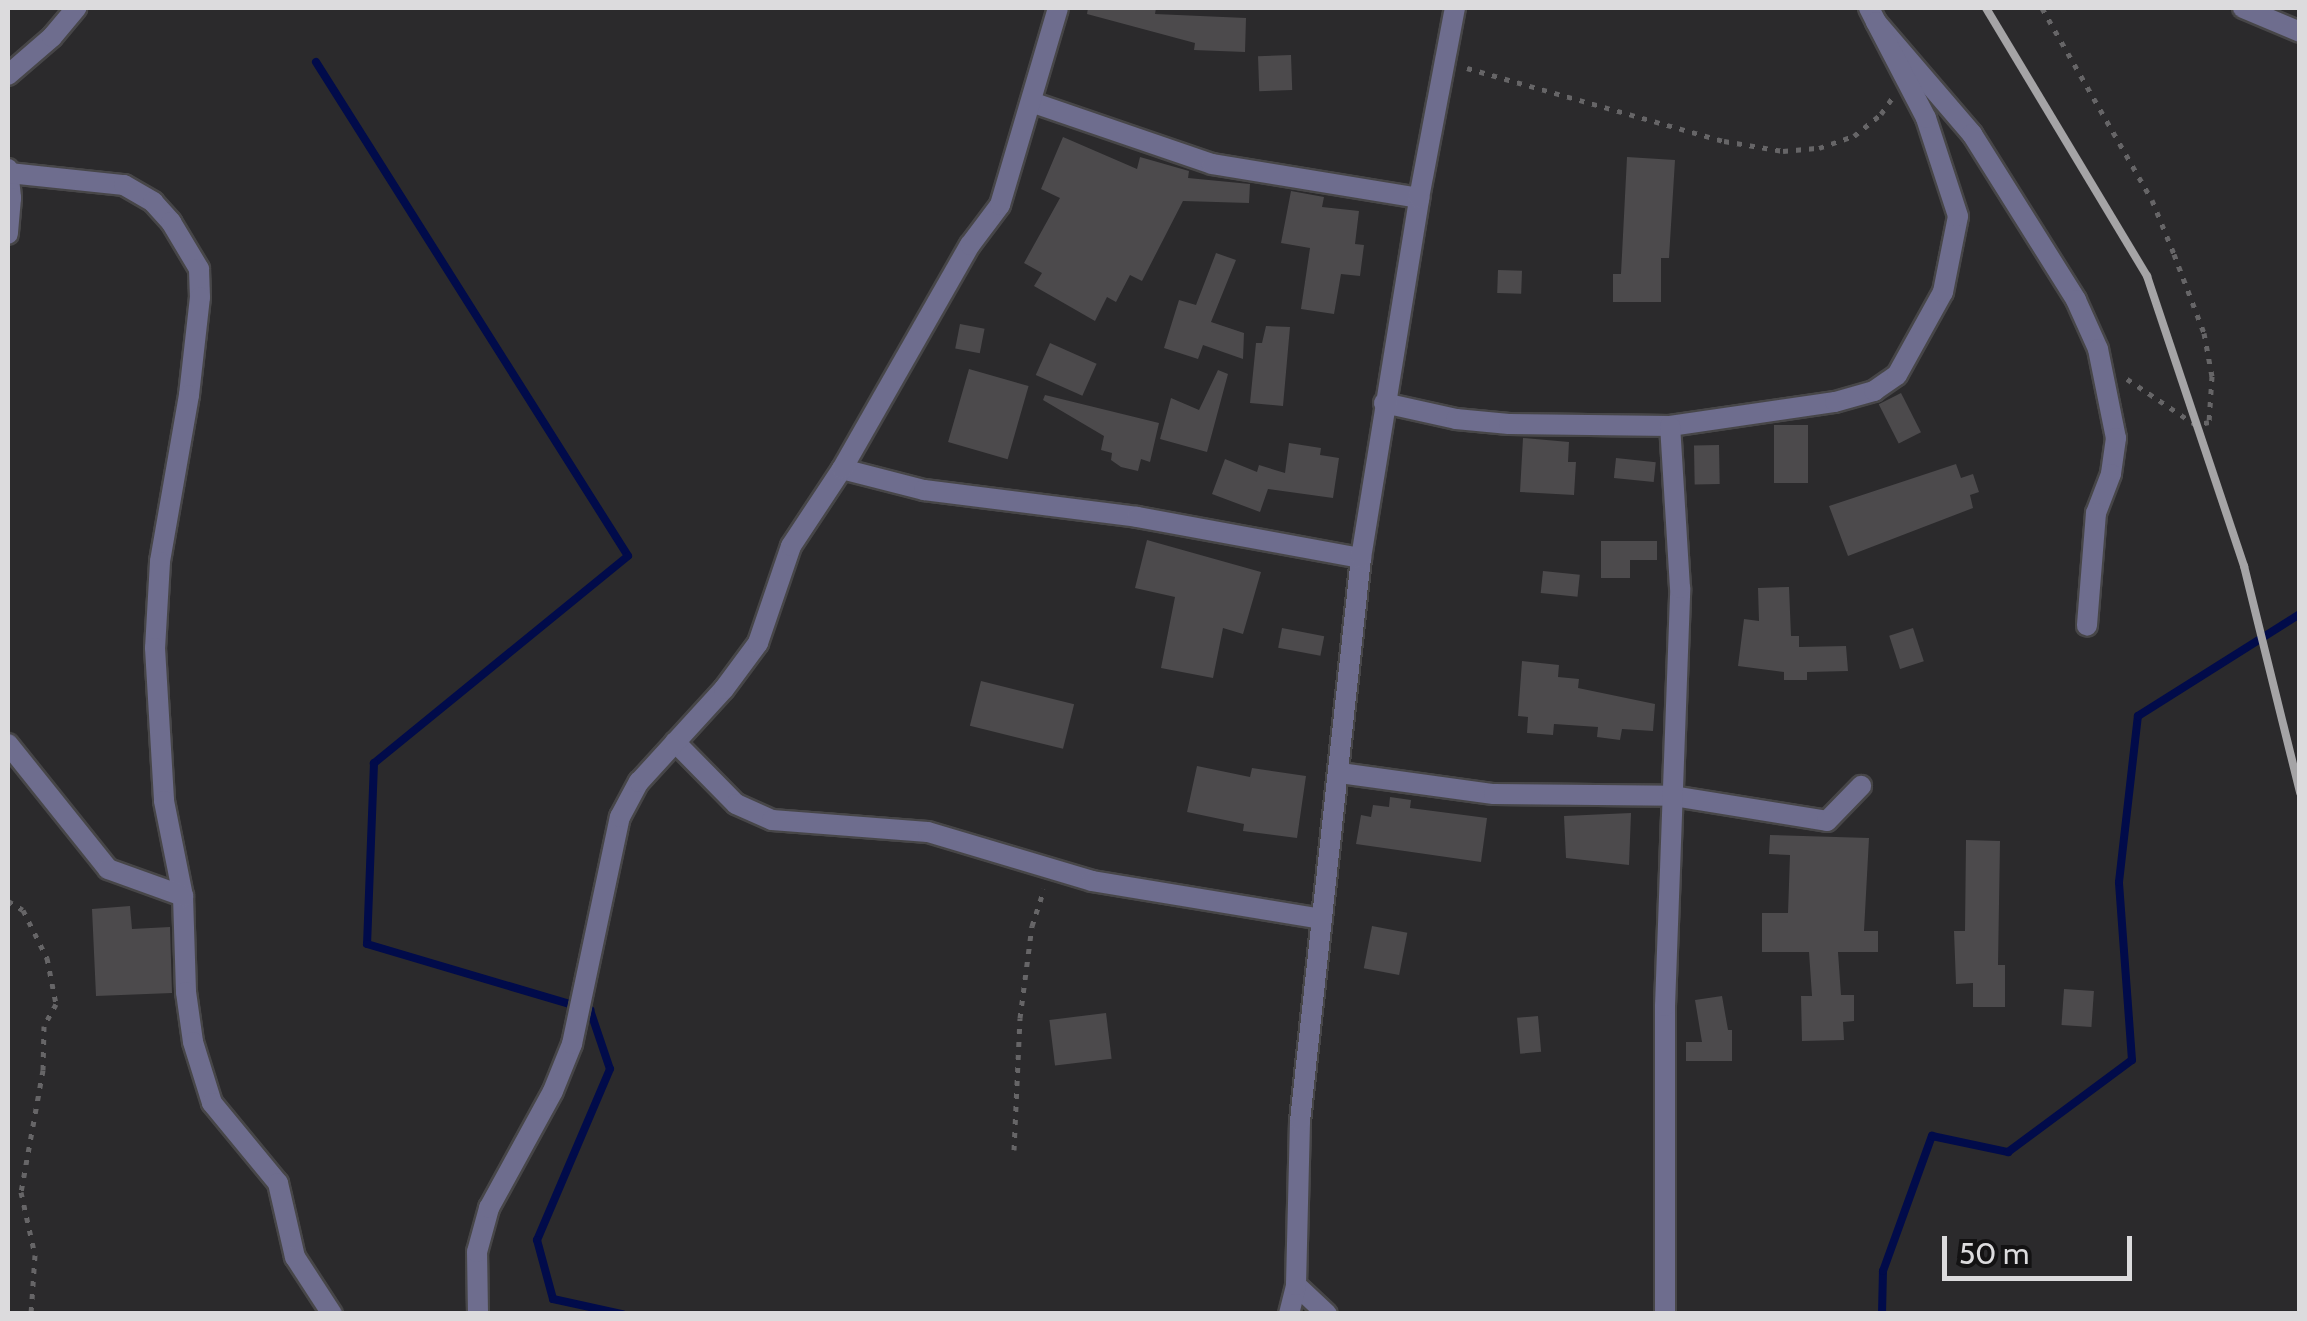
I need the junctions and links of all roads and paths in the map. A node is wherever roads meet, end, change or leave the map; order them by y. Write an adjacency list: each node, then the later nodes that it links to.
1 (76, 8): 9 (street)
2 (1058, 8): 11 (street)
3 (1455, 8): 8 (street)
4 (2042, 8): 15 (path)
5 (2243, 8): 7 (street)
6 (1872, 15): 10 (street); 20 (street)
7 (2300, 32)
8 (1447, 63): 10 (path); 13 (street)
9 (8, 75)
10 (1905, 79): 17 (street)
11 (1031, 102): 13 (street); 18 (street)
12 (8, 171): 14 (street); 27 (street)
13 (1418, 198): 16 (street)
14 (8, 234)
15 (2124, 377)
16 (1384, 403): 17 (street); 19 (street)
17 (1670, 426): 25 (street)
18 (842, 468): 19 (street); 21 (street)
19 (1361, 558): 23 (street)
20 (2087, 626)
21 (675, 742): 26 (street); 34 (street)
22 (8, 744): 27 (street)
23 (1340, 774): 25 (street); 29 (street)
24 (1861, 786): 25 (street)
25 (1674, 796): 37 (street)
26 (1052, 868): 29 (street); 30 (path)
27 (184, 896): 33 (street)
28 (8, 901): 32 (path)
29 (1322, 919): 31 (street)
30 (1014, 1150)
31 (1296, 1285): 35 (street); 36 (street)
32 (31, 1314)
33 (332, 1314)
34 (478, 1314)
35 (1290, 1314)
36 (1326, 1314)
37 (1666, 1314)

